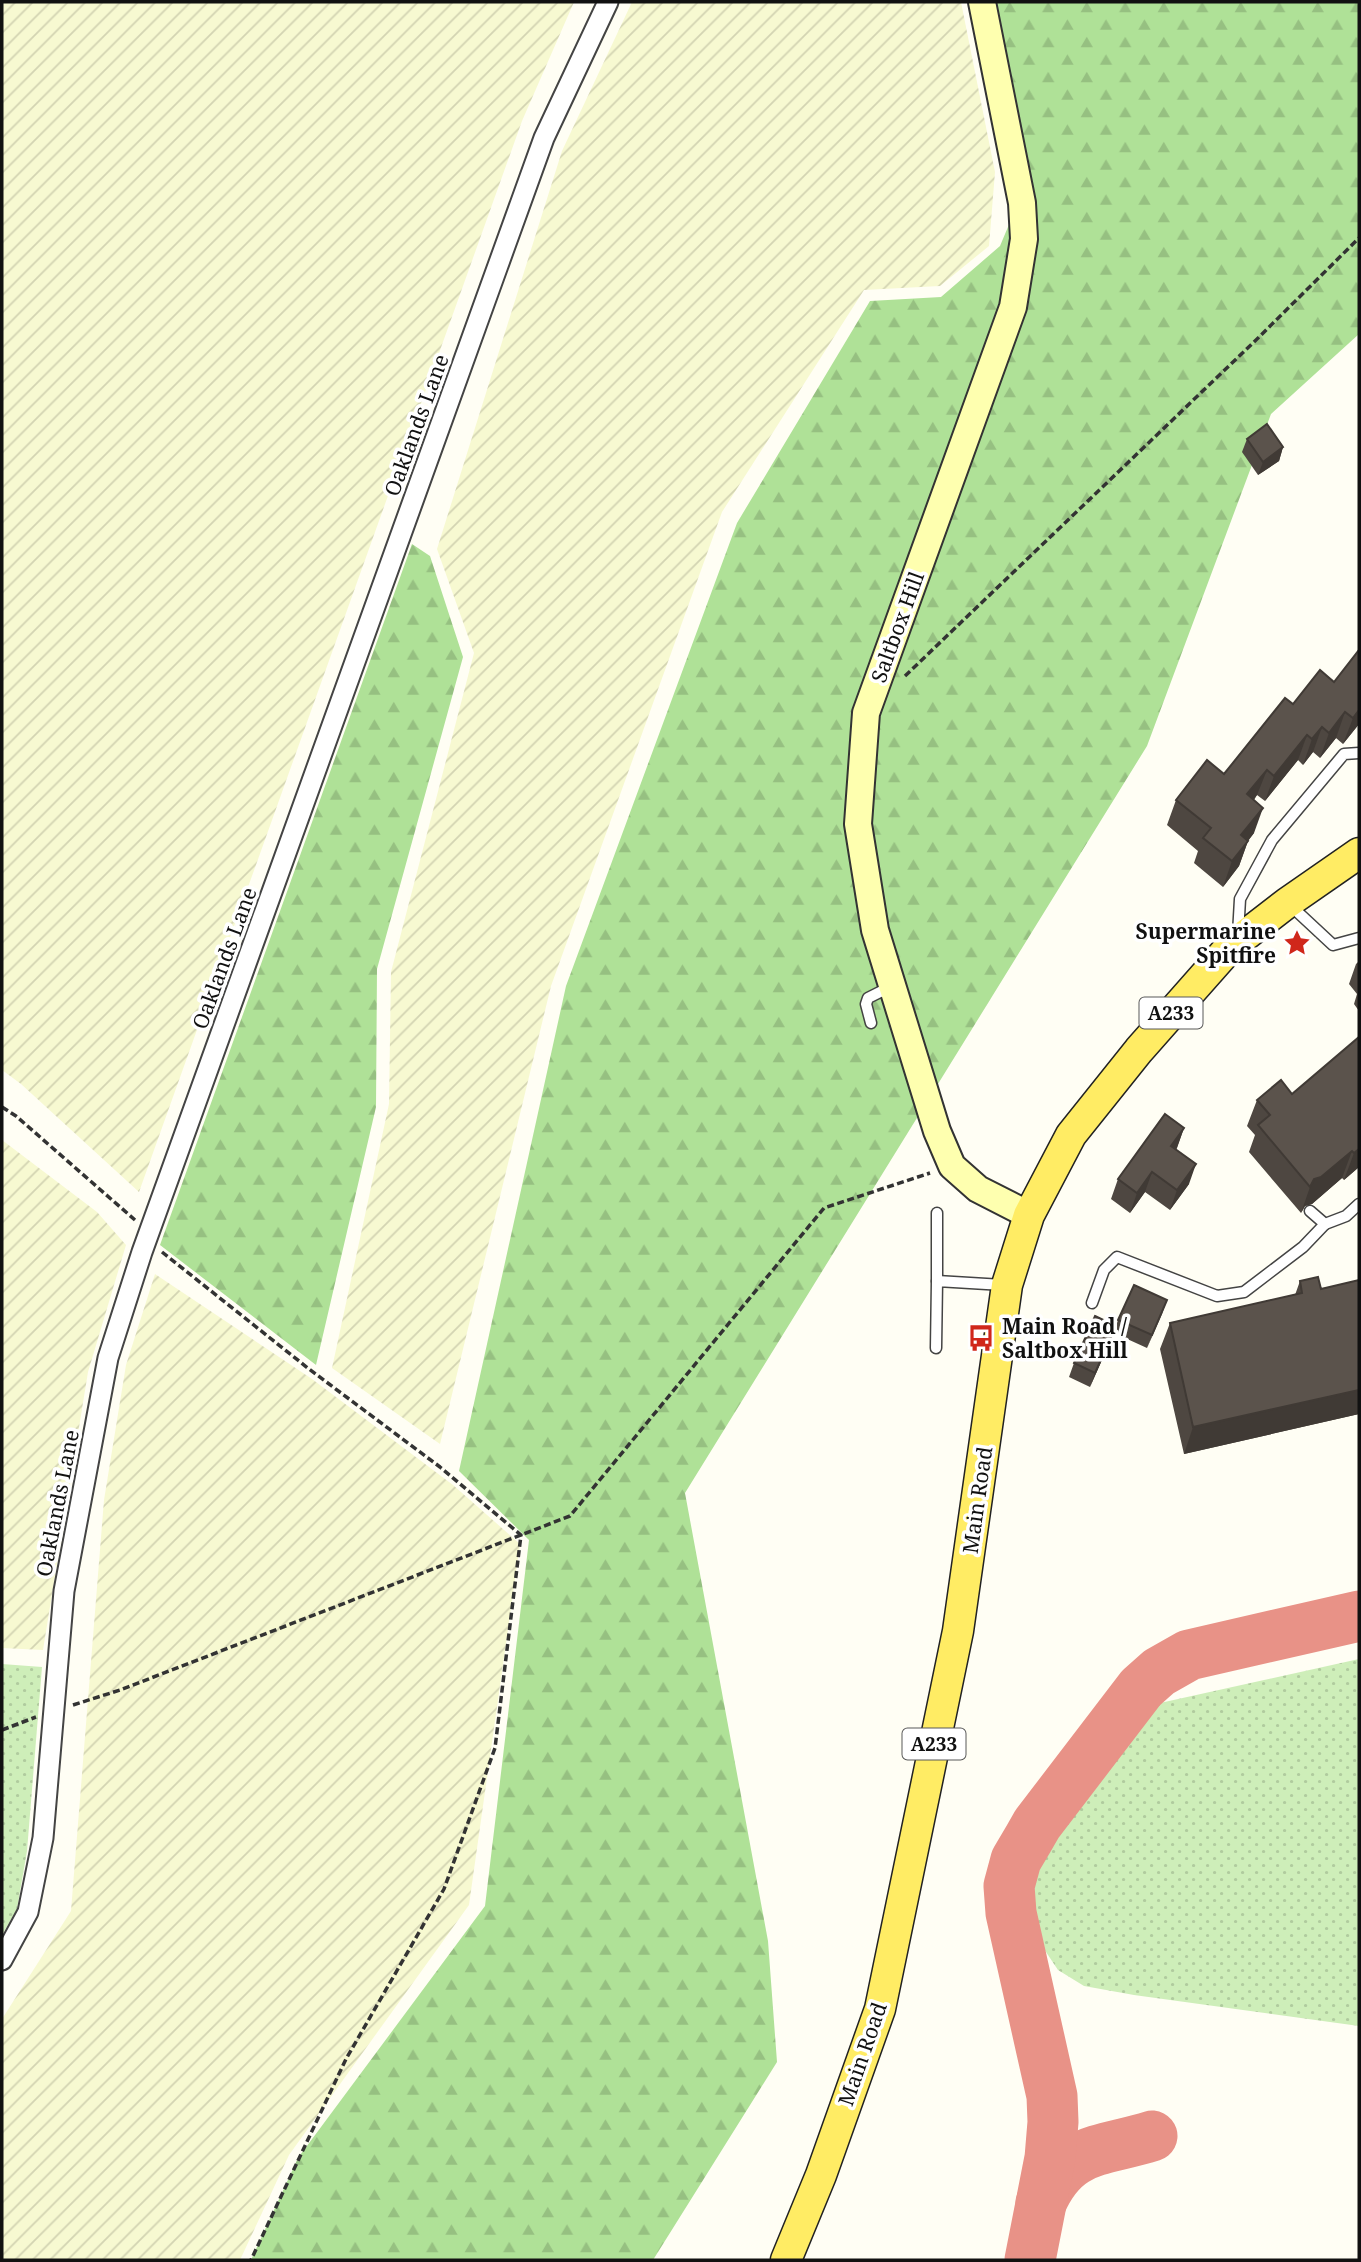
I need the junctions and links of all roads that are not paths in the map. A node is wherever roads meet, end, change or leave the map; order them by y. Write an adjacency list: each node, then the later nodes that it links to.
1 (608, 2): 19 (street, Oaklands Lane)
2 (982, 2): 8 (street, Saltbox Hill)
3 (1359, 753): 7 (lane)
4 (1359, 853): 5 (main road, Main Road / A233)
5 (1287, 902): 6 (lane); 7 (main road, Main Road / A233)
6 (1359, 938)
7 (1237, 941): 13 (main road, Main Road / A233)
8 (892, 985): 9 (lane); 13 (street, Saltbox Hill)
9 (871, 1023)
10 (1359, 1204): 14 (lane)
11 (1310, 1211): 14 (lane)
12 (937, 1213): 15 (lane)
13 (1028, 1214): 16 (main road, Main Road / A233)
14 (1325, 1224): 17 (lane)
15 (937, 1281): 16 (lane); 18 (lane)
16 (1007, 1285): 20 (main road, Main Road / A233)
17 (1092, 1303)
18 (936, 1348)
19 (2, 1960)
20 (786, 2260)

